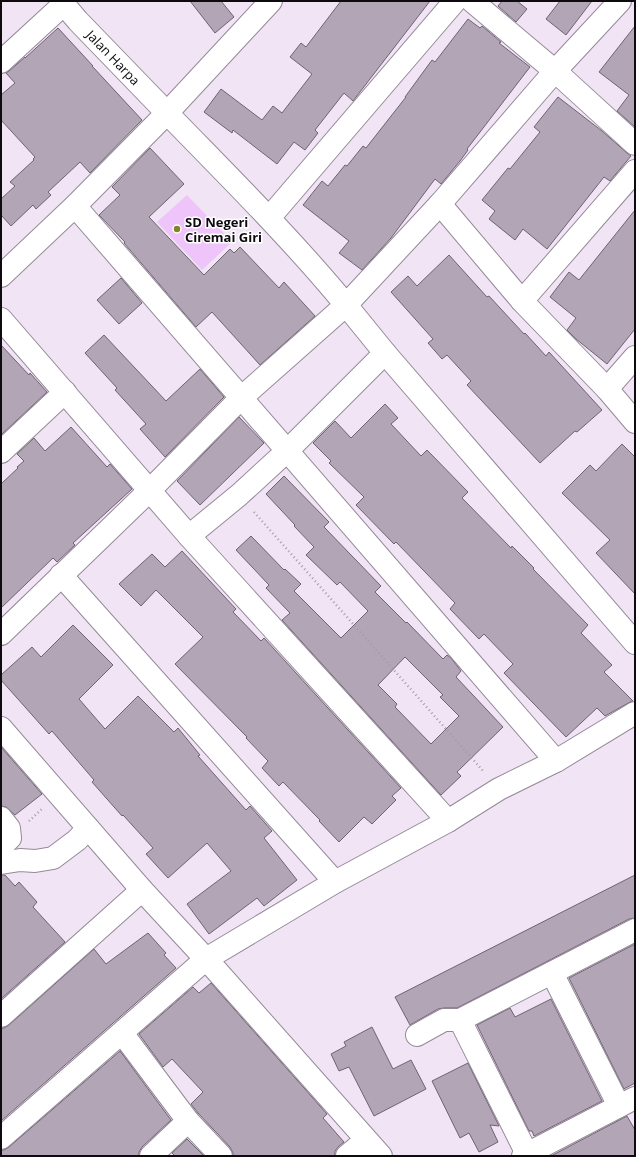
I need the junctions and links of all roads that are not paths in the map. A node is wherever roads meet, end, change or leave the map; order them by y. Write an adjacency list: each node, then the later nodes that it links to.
1 (271, 1): 8 (street)
2 (455, 1): 13 (street)
3 (472, 1): 7 (street)
4 (620, 1): 7 (street)
5 (62, 3): 6 (street); 8 (street, Jalan Harpa)
6 (1, 62)
7 (555, 71): 9 (street); 11 (street)
8 (167, 113): 12 (street); 13 (street, Jalan Harpa)
9 (635, 144)
10 (635, 170): 15 (street)
11 (440, 204): 15 (street); 16 (street)
12 (75, 206): 14 (street); 22 (street)
13 (269, 218): 16 (street, Jalan Harpa)
14 (1, 276)
15 (522, 301): 20 (street)
16 (346, 305): 18 (street, Jalan Harpa); 22 (street)
17 (1, 319): 21 (street)
18 (385, 353): 24 (street); 30 (street, Jalan Harpa)
19 (635, 357): 20 (street)
20 (607, 389): 23 (street)
21 (65, 392): 25 (street); 26 (street)
22 (241, 398): 24 (street); 26 (street)
23 (635, 422)
24 (287, 451): 27 (street); 33 (street)
25 (1, 452)
26 (150, 490): 27 (street); 28 (street)
27 (189, 536): 35 (street)
28 (61, 575): 29 (street); 39 (street)
29 (1, 634)
30 (635, 643)
31 (635, 713): 33 (street)
32 (1, 728): 36 (street)
33 (556, 761): 35 (street)
34 (1, 818): 37 (street)
35 (448, 821): 39 (street)
36 (88, 828): 38 (street); 40 (street)
37 (6, 843)
38 (1, 863)
39 (335, 882): 42 (street)
40 (142, 890): 42 (street); 44 (street)
41 (635, 930): 43 (street)
42 (206, 959): 46 (street); 51 (street)
43 (552, 972): 45 (street); 48 (street)
44 (3, 1011)
45 (460, 1020): 47 (street); 52 (street)
46 (122, 1033): 49 (street); 50 (street)
47 (417, 1035)
48 (627, 1102): 52 (street)
49 (188, 1121): 53 (street); 54 (street)
50 (1, 1138)
51 (366, 1140): 55 (street); 56 (street)
52 (525, 1155)
53 (151, 1156)
54 (221, 1156)
55 (347, 1156)
56 (381, 1156)

